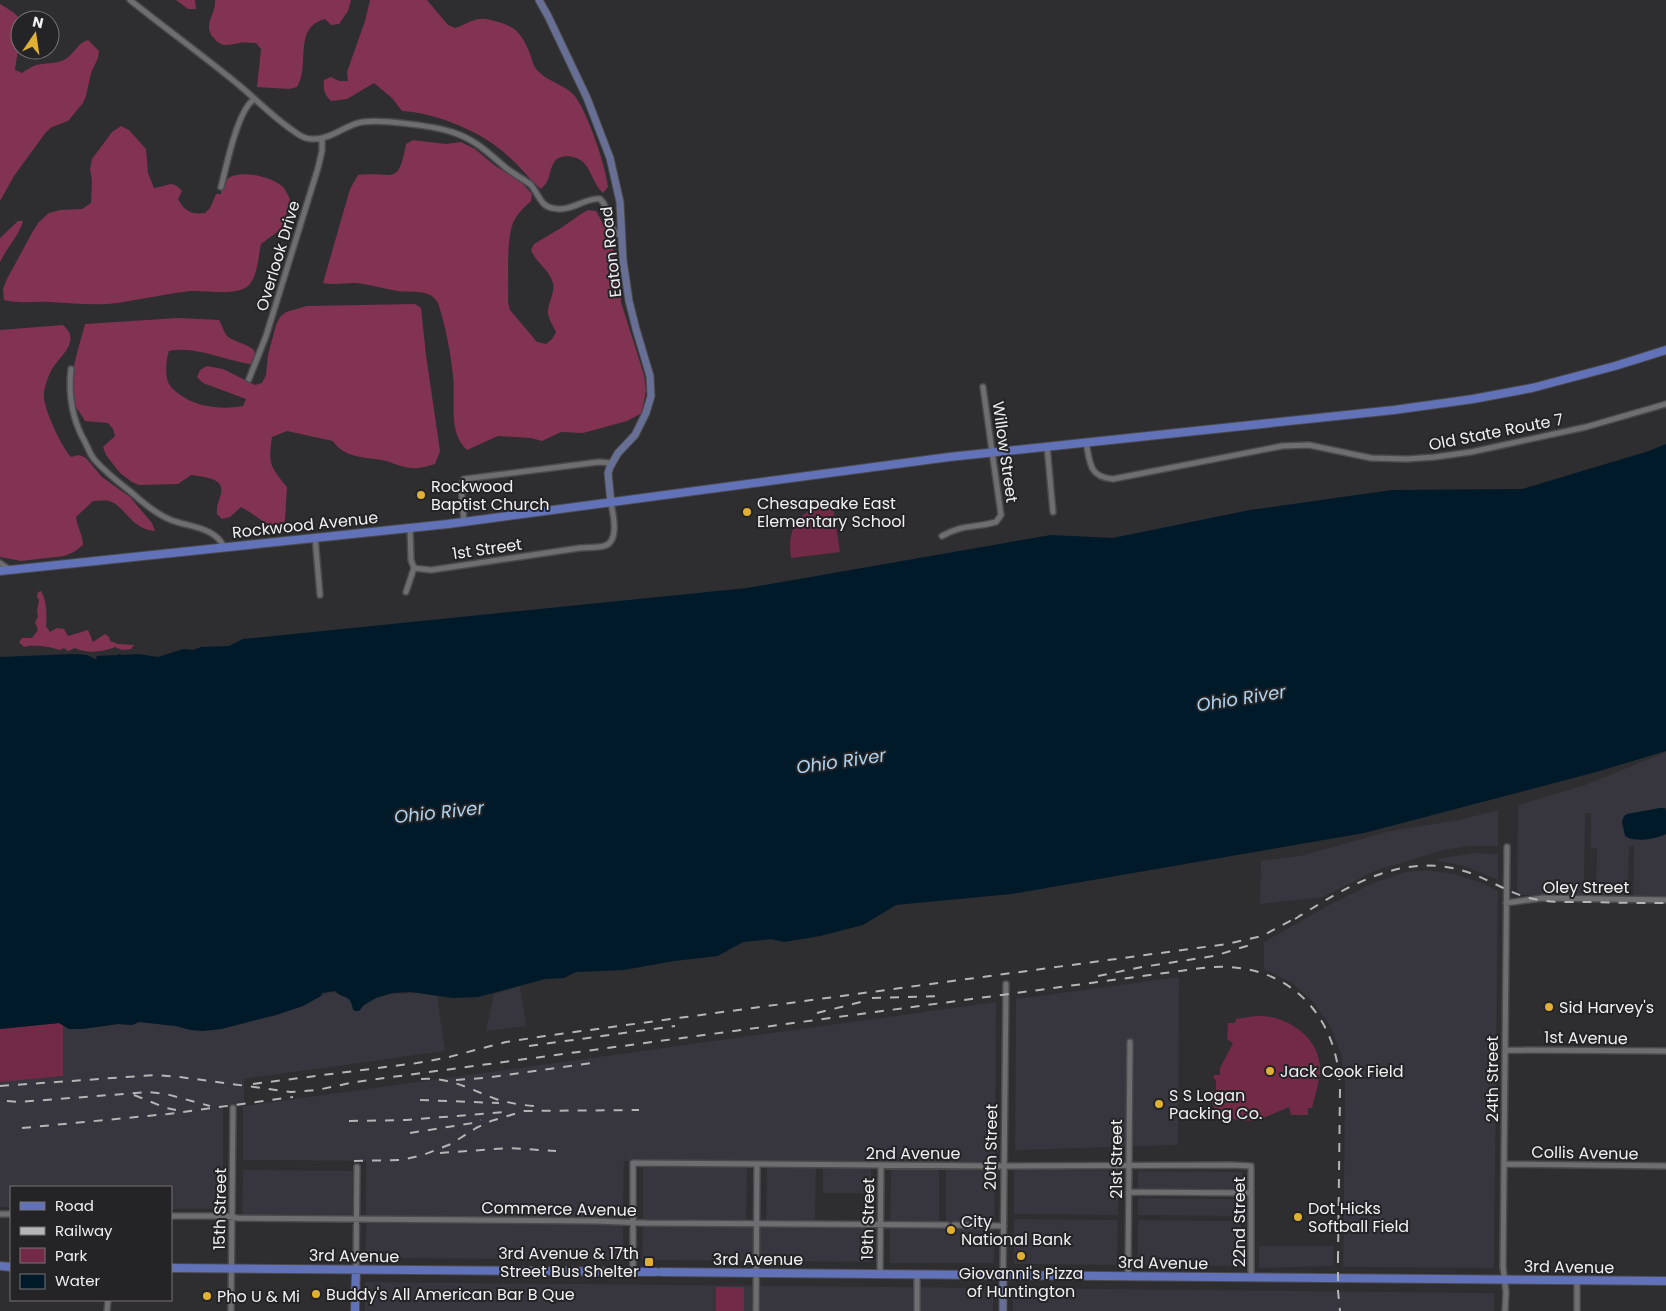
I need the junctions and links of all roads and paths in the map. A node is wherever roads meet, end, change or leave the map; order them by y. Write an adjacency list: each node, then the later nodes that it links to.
1 (130, 0): 3 (street)
2 (539, 0): 6 (street, Eaton Road)
3 (255, 99): 4 (street); 5 (street)
4 (322, 138): 6 (street); 9 (street, Overlook Drive)
5 (220, 187)
6 (622, 236): 15 (street, Eaton Road)
7 (1666, 350): 12 (main road, Rockwood Avenue)
8 (72, 369): 22 (street)
9 (249, 379)
10 (983, 387): 14 (street, Willow Street)
11 (1666, 404): 12 (street, Old State Route 7)
12 (1086, 442): 13 (main road, Rockwood Avenue)
13 (1047, 446): 14 (main road, Rockwood Avenue); 17 (street)
14 (992, 452): 16 (main road, Rockwood Avenue); 20 (street, Willow Street)
15 (611, 463): 16 (street); 18 (street)
16 (612, 503): 18 (main road, Rockwood Avenue); 24 (street, 1st Street)
17 (1053, 512)
18 (464, 522): 19 (main road, Rockwood Avenue)
19 (410, 528): 21 (main road, Rockwood Avenue); 24 (street)
20 (942, 536)
21 (315, 538): 22 (main road, Rockwood Avenue); 28 (street)
22 (224, 547): 26 (main road, Rockwood Avenue)
23 (0, 563): 26 (street)
24 (414, 568): 27 (street)
25 (0, 570): 26 (main road, Rockwood Avenue)
26 (10, 570)
27 (406, 592)
28 (320, 595)
29 (1506, 847): 31 (street, 24th Street)
30 (1666, 900): 31 (street, Oley Street)
31 (1506, 903): 34 (street, 24th Street)
32 (1006, 984): 41 (street, 20th Street)
33 (1130, 1042): 40 (street, 21st Street)
34 (1505, 1050): 35 (street, 1st Avenue); 38 (street, 24th Street)
35 (1666, 1051)
36 (234, 1108): 48 (street, 15th Street)
37 (757, 1164): 39 (street, 2nd Avenue); 50 (street, 2nd Avenue); 51 (street)
38 (1504, 1164): 43 (street, Collis Avenue); 66 (street, 24th Street)
39 (881, 1165): 41 (street, 2nd Avenue); 52 (street, 19th Street)
40 (1130, 1165): 41 (street, 2nd Avenue); 42 (street, 2nd Avenue); 45 (street, 21st Street)
41 (1004, 1166): 55 (street, 20th Street)
42 (1251, 1166): 46 (street, 22nd Street)
43 (1666, 1166)
44 (357, 1167): 49 (street)
45 (1129, 1192): 46 (street); 64 (street, 21st Street)
46 (1251, 1193): 65 (street, 22nd Street)
47 (172, 1216): 48 (street, Commerce Avenue)
48 (232, 1217): 49 (street, Commerce Avenue); 57 (street, 15th Street)
49 (356, 1219): 50 (street, Commerce Avenue); 58 (street)
50 (633, 1222): 51 (street, Commerce Avenue); 59 (street)
51 (757, 1224): 52 (street, Commerce Avenue); 60 (street)
52 (880, 1225): 53 (street, Commerce Avenue); 61 (street, 19th Street)
53 (947, 1225)
54 (954, 1225): 55 (street)
55 (1004, 1226): 63 (street, 20th Street)
56 (172, 1268): 57 (main road, 3rd Avenue)
57 (232, 1268): 58 (main road, 3rd Avenue); 69 (street, 15th Street)
58 (356, 1270): 59 (main road, 3rd Avenue); 70 (main road)
59 (633, 1272): 60 (main road, 3rd Avenue)
60 (756, 1273): 61 (main road, 3rd Avenue); 71 (street)
61 (880, 1274): 62 (main road, 3rd Avenue)
62 (917, 1274): 63 (main road, 3rd Avenue); 72 (street)
63 (1003, 1275): 64 (main road, 3rd Avenue); 73 (street, 20th Street)
64 (1128, 1276): 65 (main road, 3rd Avenue)
65 (1251, 1278): 66 (main road, 3rd Avenue)
66 (1504, 1280): 67 (main road, 3rd Avenue); 74 (street, 24th Street)
67 (1577, 1280): 68 (main road, 3rd Avenue); 75 (street)
68 (1666, 1281)
69 (231, 1311)
70 (355, 1311)
71 (756, 1311)
72 (917, 1311)
73 (1003, 1311)
74 (1505, 1311)
75 (1577, 1311)

